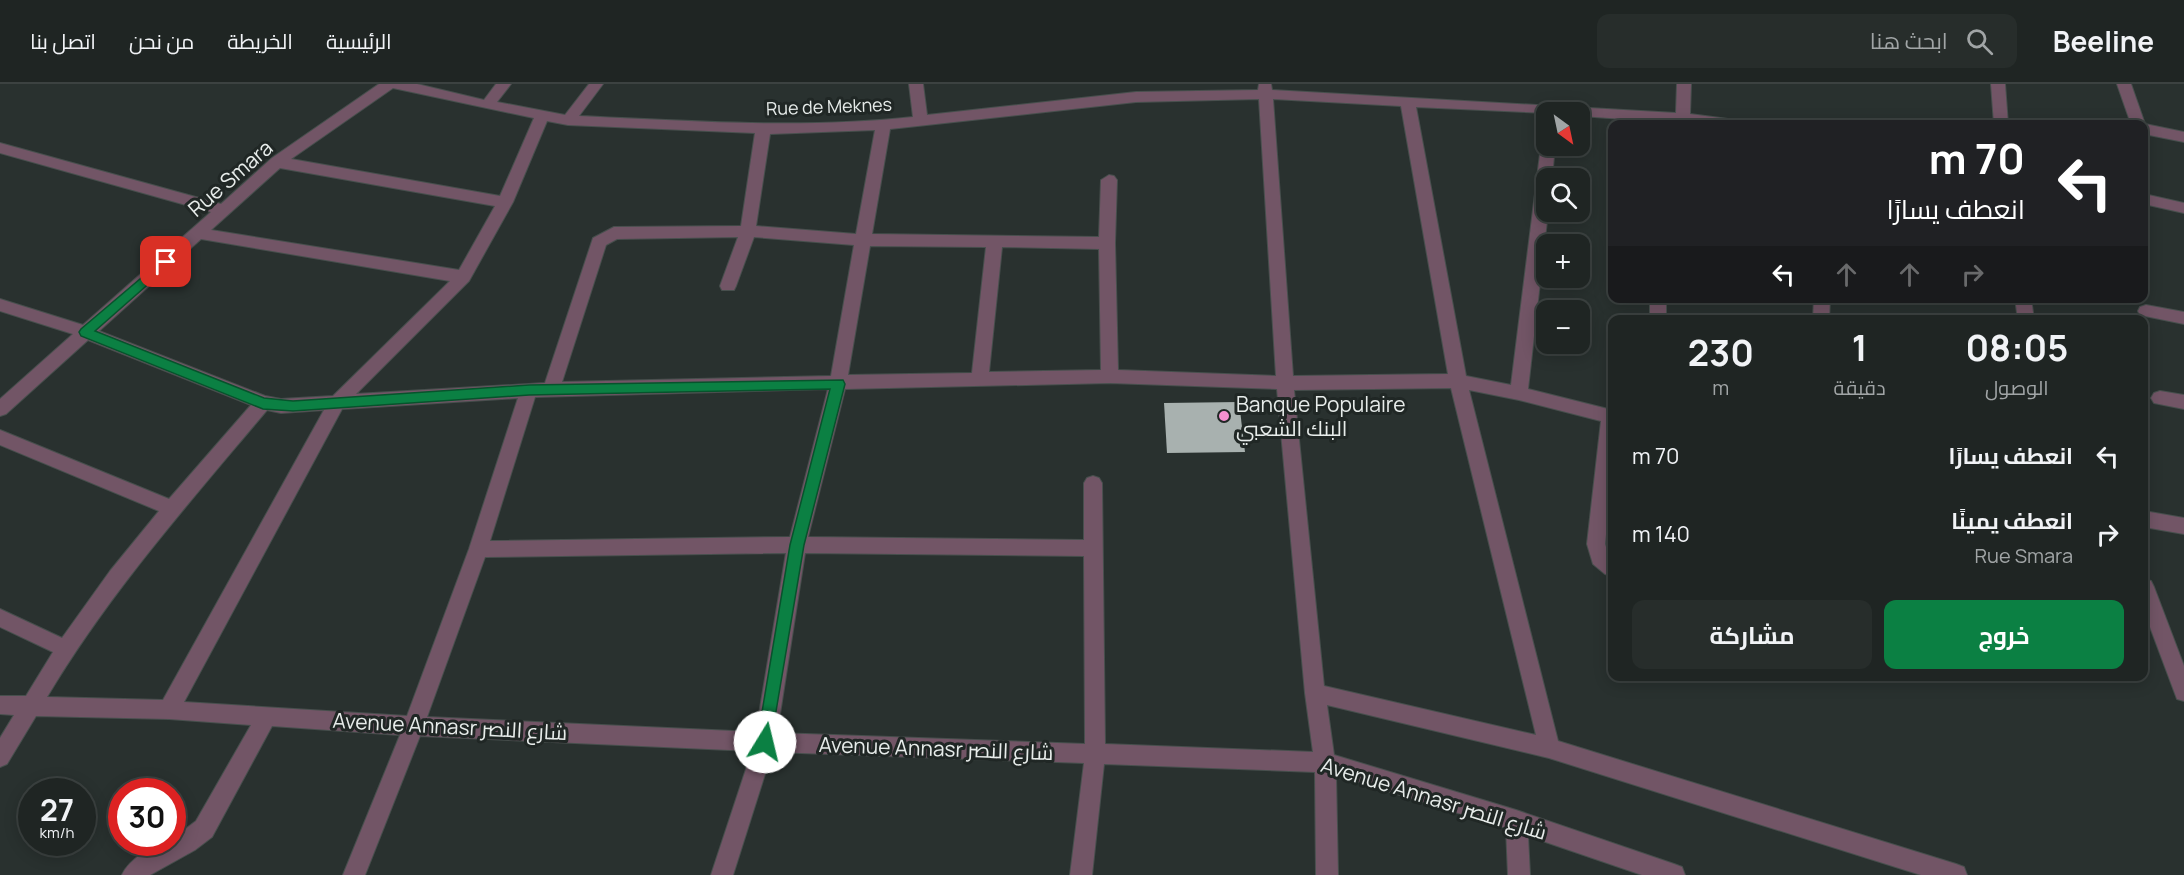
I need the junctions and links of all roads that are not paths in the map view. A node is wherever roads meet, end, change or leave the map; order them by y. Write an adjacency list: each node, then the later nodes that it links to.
1 (389, 84): 28 (street, Rue Smara)
2 (397, 84): 11 (street, Rue de Meknes)
3 (504, 84): 11 (street)
4 (596, 84): 16 (street)
5 (916, 84): 21 (street)
6 (1684, 84): 15 (street)
7 (1998, 84): 19 (street)
8 (2124, 84): 20 (street)
9 (1266, 89): 10 (street, Rue de Meknes); 21 (street, Rue de Meknes); 48 (street)
10 (1408, 103): 12 (street, Rue de Meknes); 47 (street)
11 (487, 105): 14 (street, Rue de Meknes)
12 (1536, 110)
13 (1590, 114): 17 (street, Rue de Meknes)
14 (542, 117): 16 (street, Rue de Meknes); 31 (street)
15 (1683, 118): 17 (street, Rue de Meknes); 18 (street, Rue de Meknes)
16 (568, 120): 23 (street, Rue de Meknes)
17 (1658, 120)
18 (1698, 120)
19 (2001, 120)
20 (2137, 120)
21 (921, 121): 22 (street, Rue de Meknes)
22 (883, 125): 23 (street, Rue de Meknes); 36 (street)
23 (763, 129): 34 (street)
24 (2148, 130): 25 (street)
25 (2184, 137)
26 (0, 148): 33 (street)
27 (1547, 156): 52 (street)
28 (277, 162): 31 (street); 33 (street, Rue Smara)
29 (1109, 180): 38 (street)
30 (2148, 201): 32 (street)
31 (505, 202): 39 (street)
32 (2184, 208)
33 (224, 210): 35 (street, Rue Smara)
34 (748, 231): 36 (street); 40 (street); 50 (street)
35 (198, 233): 39 (street); 44 (street, Rue Smara)
36 (864, 240): 37 (street); 49 (street)
37 (995, 241): 38 (street); 46 (street)
38 (1107, 243): 45 (street)
39 (463, 277): 55 (street)
40 (728, 286)
41 (0, 305): 44 (street)
42 (2146, 311): 43 (street)
43 (2184, 318)
44 (85, 332): 56 (street); 57 (street, Rue Smara)
45 (1110, 376): 46 (street); 48 (street)
46 (980, 380): 49 (street)
47 (1458, 381): 48 (street); 52 (street); 80 (street)
48 (1286, 383): 73 (street)
49 (838, 384): 50 (street); 65 (street)
50 (551, 389): 51 (street)
51 (529, 390): 55 (street); 67 (street)
52 (1519, 393): 58 (street)
53 (2160, 398): 54 (street)
54 (2184, 402)
55 (337, 403): 56 (street); 76 (street)
56 (263, 404): 62 (street)
57 (0, 410)
58 (1608, 416)
59 (0, 437): 62 (street)
60 (1608, 442): 68 (street)
61 (1093, 483): 66 (street)
62 (172, 508): 71 (street)
63 (2148, 520): 64 (street)
64 (2184, 526)
65 (797, 545): 66 (street); 67 (street); 79 (street)
66 (1092, 548): 81 (street)
67 (478, 549): 78 (street)
68 (1608, 565)
69 (2148, 598): 72 (street)
70 (0, 618): 71 (street)
71 (66, 649): 75 (street)
72 (2184, 692)
73 (1315, 693): 80 (street); 83 (street)
74 (0, 705): 75 (street, Avenue Annasr شارع النصر)
75 (32, 706): 76 (street, Avenue Annasr شارع النصر); 82 (street)
76 (169, 710): 77 (street, Avenue Annasr شارع النصر)
77 (267, 716): 78 (street, Avenue Annasr شارع النصر); 85 (street)
78 (414, 726): 79 (street, Avenue Annasr شارع النصر); 86 (street)
79 (765, 742): 81 (street, Avenue Annasr شارع النصر); 87 (street)
80 (1549, 748): 92 (street)
81 (1095, 754): 83 (street, Avenue Annasr شارع النصر); 88 (street)
82 (0, 757)
83 (1324, 762): 84 (street, Avenue Annasr شارع النصر); 89 (street)
84 (1516, 821): 90 (street); 91 (street, Avenue Annasr شارع النصر)
85 (133, 875)
86 (354, 875)
87 (722, 875)
88 (1081, 875)
89 (1327, 875)
90 (1519, 875)
91 (1674, 875)
92 (1956, 875)

